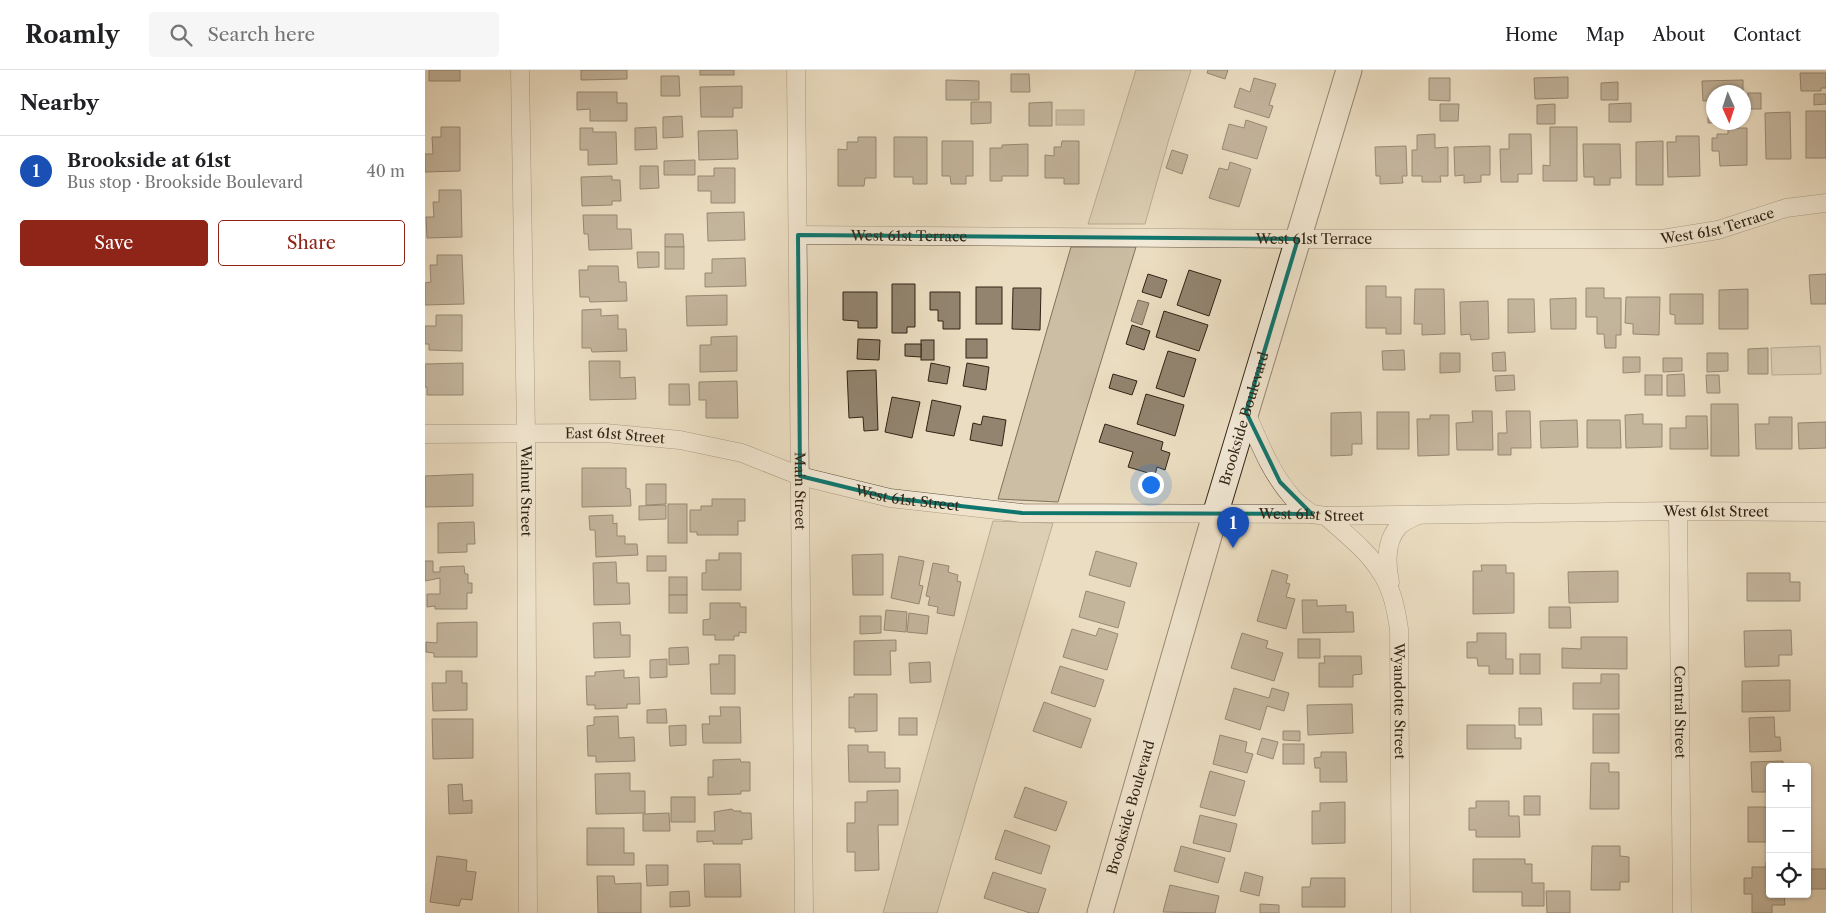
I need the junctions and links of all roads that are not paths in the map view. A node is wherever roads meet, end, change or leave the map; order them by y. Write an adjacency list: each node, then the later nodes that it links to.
1 (520, 70): 8 (street, Walnut Street)
2 (796, 70): 5 (street, Main Street)
3 (1349, 70): 6 (main road, Brookside Boulevard)
4 (1826, 203): 6 (street, West 61st Terrace)
5 (798, 235): 6 (street, West 61st Terrace); 10 (street, Main Street)
6 (1298, 239): 7 (main road, Brookside Boulevard)
7 (1246, 412): 13 (main road, Brookside Boulevard); 14 (street, Wyandotte Street)
8 (526, 433): 9 (street, East 61st Street); 10 (street, East 61st Street); 17 (street, Walnut Street)
9 (425, 434)
10 (800, 476): 13 (street, West 61st Street); 18 (street, Main Street)
11 (1678, 512): 12 (street, West 61st Street); 15 (street, West 61st Street); 21 (street, Central Street)
12 (1826, 512)
13 (1215, 514): 14 (street, West 61st Street); 19 (main road, Brookside Boulevard)
14 (1319, 515): 15 (street, West 61st Street); 16 (street, Wyandotte Street)
15 (1418, 515): 16 (street)
16 (1391, 593): 20 (street, Wyandotte Street)
17 (528, 913)
18 (804, 913)
19 (1100, 913)
20 (1401, 913)
21 (1682, 913)

